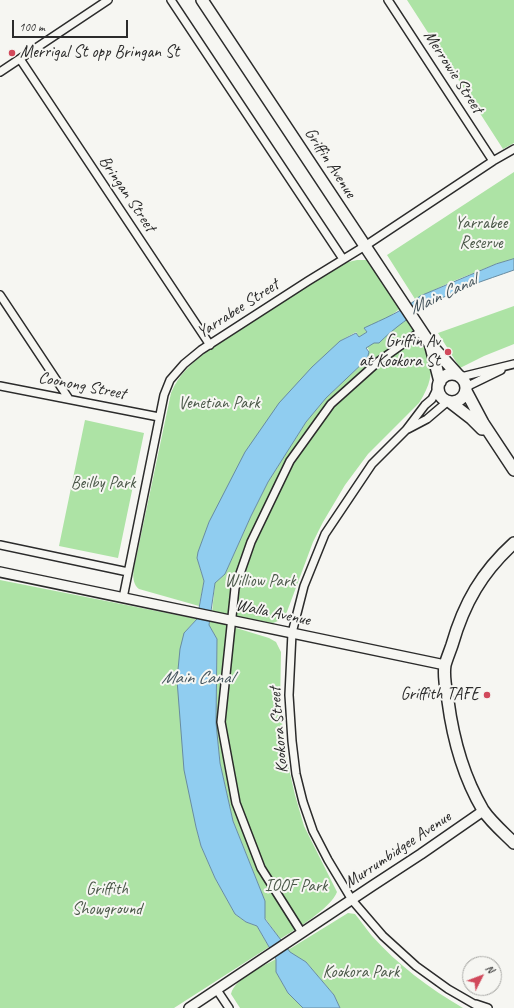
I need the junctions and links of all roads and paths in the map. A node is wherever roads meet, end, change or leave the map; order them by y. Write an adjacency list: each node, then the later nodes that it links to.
1 (108, 0): 5 (street)
2 (171, 0): 10 (street)
3 (202, 0): 9 (main road, Griffin Avenue)
4 (388, 0): 8 (street, Merrowie Street)
5 (20, 59): 6 (street); 14 (street, Bringan Street)
6 (0, 72)
7 (514, 149): 8 (street, Yarrabee Street)
8 (493, 161): 9 (street, Yarrabee Street)
9 (365, 246): 10 (street, Yarrabee Street); 12 (main road, Griffin Avenue)
10 (343, 259): 14 (street, Yarrabee Street)
11 (0, 295): 18 (street)
12 (421, 331): 13 (main road, Griffin Avenue); 29 (street)
13 (430, 344): 15 (main road, Griffin Avenue); 16 (main road, Griffin Avenue)
14 (210, 345): 20 (street, Yarrabee Street)
15 (463, 383): 15 (street); 16 (main road); 19 (main road); 22 (main road, Griffin Avenue)
16 (439, 384): 19 (main road); 21 (street, Kookora Street)
17 (0, 386): 18 (street, Coonong Street)
18 (70, 399): 20 (street, Coonong Street)
19 (448, 402): 21 (street, Kookora Street); 22 (main road, Griffin Avenue)
20 (159, 417): 27 (street, Yarrabee Street)
21 (406, 430): 30 (street, Kookora Street)
22 (503, 454): 23 (main road, Griffin Avenue)
23 (513, 471)
24 (514, 543): 31 (main road)
25 (0, 545): 27 (street)
26 (0, 572): 28 (street, Walla Avenue)
27 (128, 572): 28 (street, Yarrabee Street)
28 (123, 598): 29 (street, Walla Avenue)
29 (232, 621): 30 (street, Walla Avenue); 35 (street)
30 (292, 633): 31 (street, Walla Avenue); 34 (street, Kookora Street)
31 (445, 666): 32 (main road)
32 (484, 810): 33 (main road); 34 (street, Murrumbidgee Avenue)
33 (514, 843)
34 (352, 900): 35 (street, Murrumbidgee Avenue); 37 (street, Kookora Street)
35 (302, 933): 36 (street, Murrumbidgee Avenue)
36 (217, 990): 38 (street, Murrumbidgee Avenue); 39 (street)
37 (463, 998): 40 (street, Kookora Street); 41 (street, Kookora Street)
38 (189, 1008)
39 (229, 1008)
40 (481, 1008)
41 (488, 1008)

